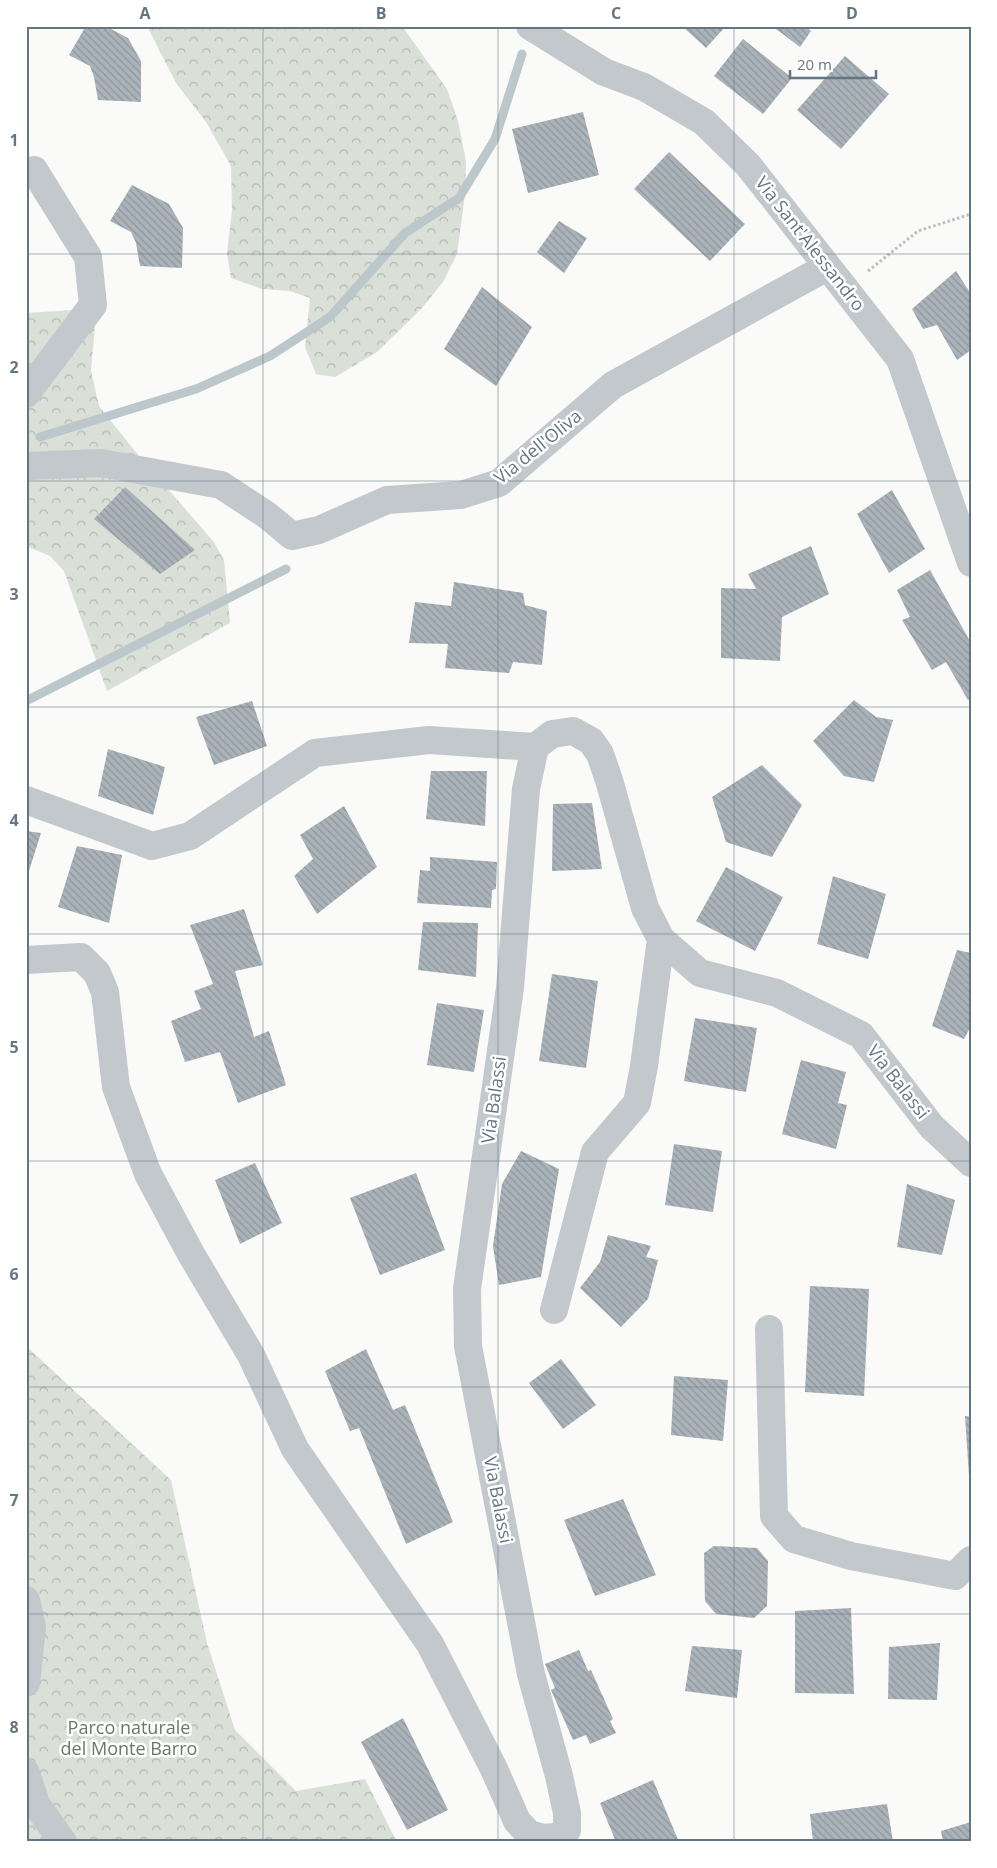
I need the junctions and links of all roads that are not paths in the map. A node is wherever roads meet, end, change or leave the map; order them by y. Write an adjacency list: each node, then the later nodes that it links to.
1 (530, 26): 3 (street, Via Sant'Alessandro)
2 (34, 170): 4 (street)
3 (827, 267): 5 (street, Via dell'Oliva); 6 (street, Via Sant'Alessandro)
4 (26, 394)
5 (26, 466)
6 (971, 563)
7 (535, 747): 8 (street); 9 (street, Via Balassi); 10 (street, Via Balassi)
8 (26, 800)
9 (662, 940): 11 (street, Via Balassi); 12 (street)
10 (26, 960)
11 (971, 1163)
12 (554, 1310)
13 (769, 1329): 14 (street)
14 (971, 1560)
15 (26, 1600): 16 (street)
16 (26, 1683)
17 (26, 1773): 18 (street)
18 (62, 1842)

